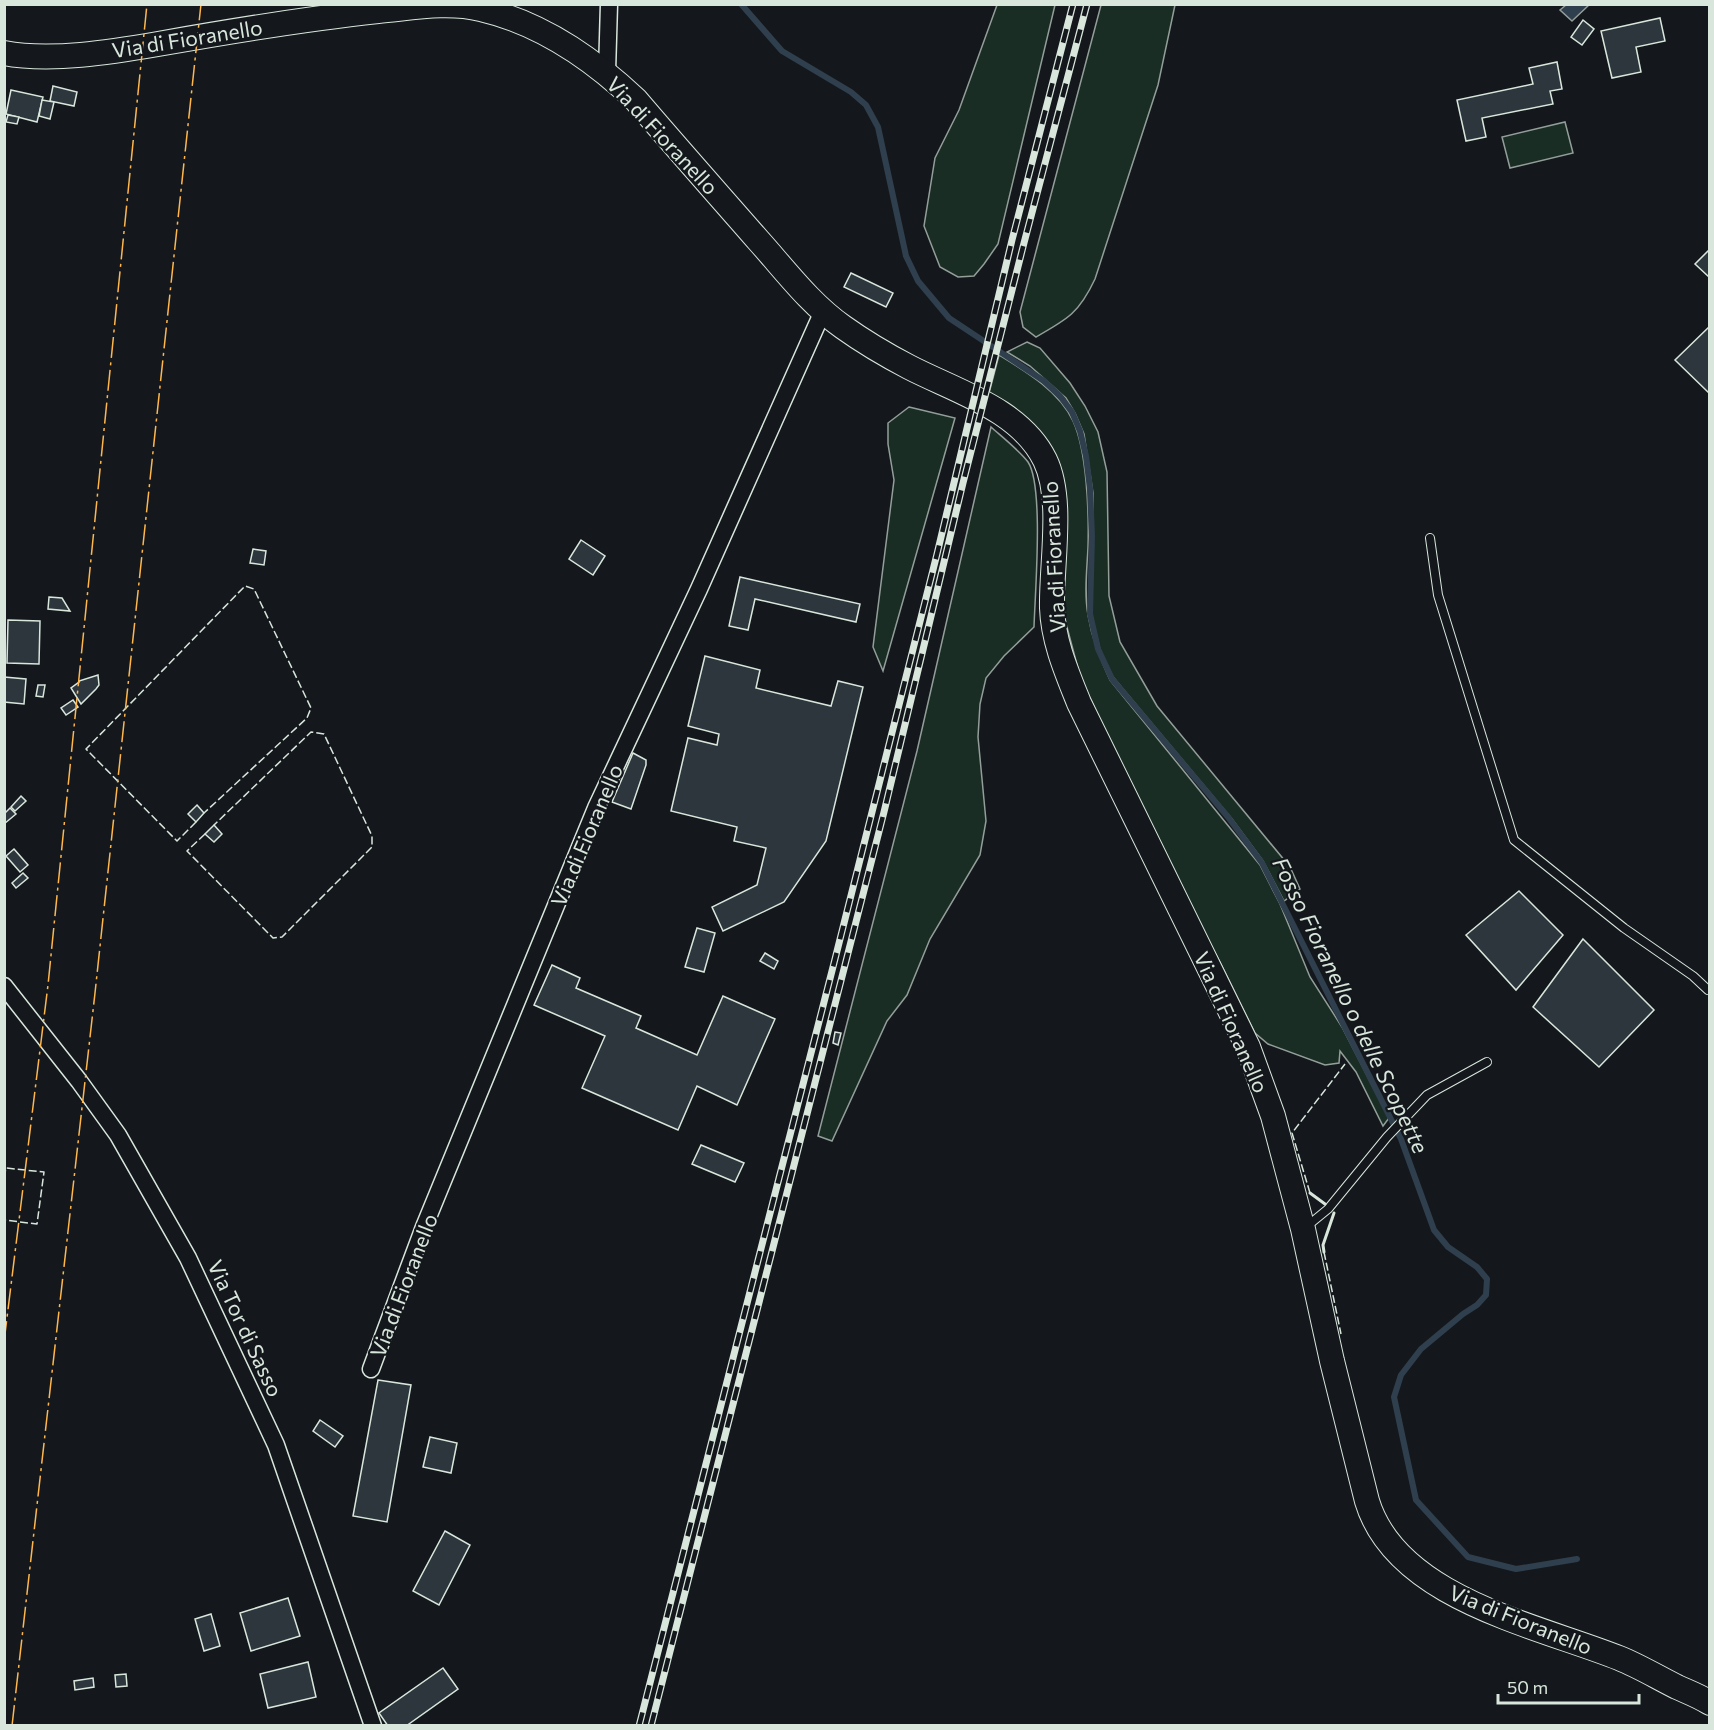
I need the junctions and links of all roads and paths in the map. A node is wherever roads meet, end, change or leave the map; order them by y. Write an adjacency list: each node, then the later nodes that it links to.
1 (609, 4): 3 (street)
2 (4, 53): 3 (street, Via di Fioranello)
3 (607, 72): 4 (street, Via di Fioranello)
4 (823, 311): 9 (street, Via di Fioranello); 10 (street, Via di Fioranello)
5 (1430, 538): 7 (lane)
6 (4, 986): 12 (street, Via Tor di Sasso)
7 (1708, 990)
8 (1487, 1062): 9 (lane)
9 (1303, 1229): 11 (street, Via di Fioranello)
10 (371, 1369)
11 (1710, 1703)
12 (373, 1725)

